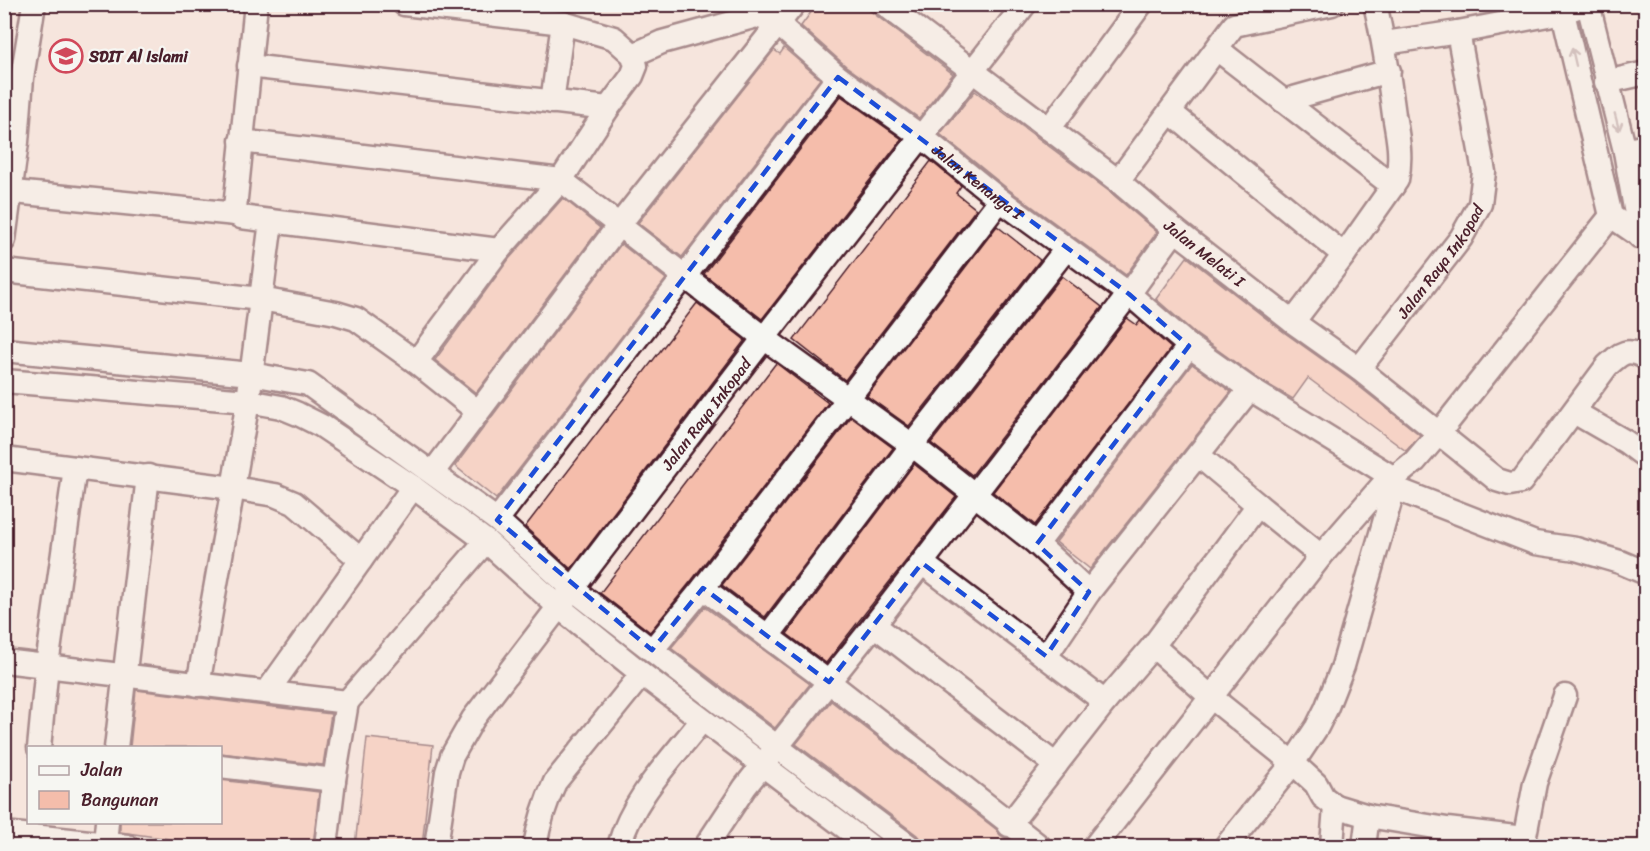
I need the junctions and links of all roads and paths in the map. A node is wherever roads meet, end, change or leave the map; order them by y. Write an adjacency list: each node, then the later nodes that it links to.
1 (34, 4): 30 (street)
2 (256, 4): 19 (street)
3 (404, 4): 11 (street)
4 (794, 4): 14 (street)
5 (1025, 4): 21 (street, Jalan Raya Inkopad)
6 (1141, 4): 29 (street)
7 (1332, 4): 17 (street)
8 (1375, 4): 16 (street)
9 (1586, 4): 12 (street); 24 (street)
10 (889, 6): 21 (street, Jalan Melati I)
11 (449, 7): 13 (street)
12 (1562, 8): 15 (street); 40 (street, one-way to 12)
13 (563, 23): 18 (street); 26 (street)
14 (778, 24): 18 (street); 23 (street, Jalan Kenanga I); 42 (street)
15 (1458, 33): 16 (street); 59 (street, Jalan Raya Inkopad)
16 (1385, 43): 20 (street)
17 (1217, 49): 25 (street); 28 (street)
18 (633, 55): 27 (street)
19 (249, 66): 26 (street); 32 (street)
20 (1389, 71): 25 (street); 36 (street)
21 (974, 72): 29 (street, Jalan Melati I); 31 (street, Jalan Raya Inkopad)
22 (1646, 73): 24 (street)
23 (838, 77): 31 (street, Jalan Kenanga I); 50 (street)
24 (1606, 82): 33 (street, one-way to 33)
25 (1283, 101): 36 (street)
26 (552, 102): 27 (street)
27 (608, 108): 34 (street)
28 (1170, 112): 35 (street); 48 (street)
29 (1049, 129): 35 (street, Jalan Melati I)
30 (11, 136): 37 (street)
31 (922, 137): 38 (street, Jalan Kenanga I); 54 (street, Jalan Raya Inkopad)
32 (241, 141): 34 (street); 39 (street)
33 (1635, 148): 44 (street)
34 (561, 180): 42 (street); 47 (street)
35 (1118, 182): 43 (street, Jalan Melati I)
36 (1393, 186): 48 (street)
37 (8, 191): 39 (street); 45 (street)
38 (1000, 200): 46 (street, Jalan Kenanga I); 63 (street)
39 (236, 214): 41 (street)
40 (1611, 216): 44 (street); 67 (street)
41 (272, 221): 47 (street); 52 (street)
42 (619, 225): 50 (street); 65 (street)
43 (1175, 230): 51 (street); 53 (street, Jalan Melati I)
44 (1643, 239)
45 (4, 240)
46 (1066, 249): 51 (street, Jalan Kenanga I); 68 (street)
47 (500, 250): 58 (street)
48 (1344, 255): 53 (street)
49 (4, 271): 52 (street)
50 (685, 277): 54 (street); 80 (street)
51 (1129, 294): 55 (street, Jalan Kenanga I); 78 (street)
52 (261, 299): 58 (street); 60 (street)
53 (1293, 322): 59 (street, Jalan Melati I)
54 (764, 338): 63 (street); 88 (street, Jalan Raya Inkopad)
55 (1189, 346): 62 (street, Jalan Kenanga I); 82 (street)
56 (4, 350): 60 (street)
57 (1646, 358): 66 (street)
58 (416, 362): 65 (street)
59 (1359, 369): 67 (street, Jalan Melati I)
60 (251, 374): 64 (street); 73 (street)
61 (4, 381): 64 (street)
62 (1250, 389): 69 (street); 75 (street, Jalan Kenanga I)
63 (849, 398): 68 (street); 87 (street)
64 (248, 401): 76 (street); 77 (street)
65 (477, 411): 73 (street)
66 (1574, 412): 67 (street); 70 (street)
67 (1438, 434): 75 (street)
68 (912, 445): 78 (street); 92 (street)
69 (1198, 455): 79 (street); 89 (street)
70 (1646, 457)
71 (4, 459): 72 (street)
72 (75, 468): 74 (street); 97 (street)
73 (433, 472): 80 (street)
74 (148, 477): 77 (street); 99 (street)
75 (1394, 483): 83 (street); 86 (street); 111 (street)
76 (413, 487): 81 (street); 84 (street)
77 (233, 488): 84 (street); 101 (street)
78 (975, 494): 82 (street); 85 (street)
79 (1258, 505): 83 (street); 93 (street)
80 (496, 520): 88 (street)
81 (486, 542): 90 (street); 105 (street)
82 (1037, 544): 89 (street)
83 (1321, 556): 104 (street)
84 (361, 560): 102 (street)
85 (922, 563): 91 (street); 95 (street)
86 (1646, 573)
87 (703, 588): 92 (street); 94 (street)
88 (574, 590): 90 (street, Jalan Raya Inkopad); 94 (street)
89 (1089, 592): 95 (street)
90 (559, 608): 98 (street); 127 (street, Jalan Raya Inkopad)
91 (874, 625): 100 (street); 113 (street)
92 (768, 636): 100 (street)
93 (1153, 646): 104 (street); 106 (street)
94 (652, 650): 110 (street)
95 (1046, 656): 106 (street)
96 (4, 661): 97 (street)
97 (47, 665): 99 (street); 108 (street)
98 (642, 674): 107 (street); 128 (street)
99 (123, 676): 101 (street); 109 (street)
100 (829, 682): 110 (street); 118 (street)
101 (198, 685): 102 (street)
102 (267, 692): 105 (street)
103 (1565, 696): 123 (street)
104 (1211, 697): 111 (street); 133 (street)
105 (347, 702): 115 (street)
106 (1105, 702): 113 (street)
107 (702, 720): 112 (street); 129 (street)
108 (39, 746)
109 (116, 746)
110 (777, 747): 112 (street); 131 (street)
111 (1293, 763): 116 (street); 134 (street)
112 (762, 765): 124 (street); 130 (street)
113 (1056, 765): 118 (street)
114 (222, 766): 115 (street)
115 (334, 780): 126 (street)
116 (1335, 806): 117 (street); 135 (street)
117 (1368, 816): 122 (street); 136 (street)
118 (1009, 825): 132 (street)
119 (32, 829): 120 (street); 121 (street)
120 (4, 833)
121 (106, 833): 125 (street)
122 (1446, 838): 123 (street)
123 (1524, 842)
124 (715, 843)
125 (128, 846)
126 (326, 846)
127 (436, 846)
128 (535, 846)
129 (619, 846)
130 (870, 846)
131 (909, 846)
132 (1039, 846)
133 (1095, 846)
134 (1226, 846)
135 (1332, 846)
136 (1364, 846)

